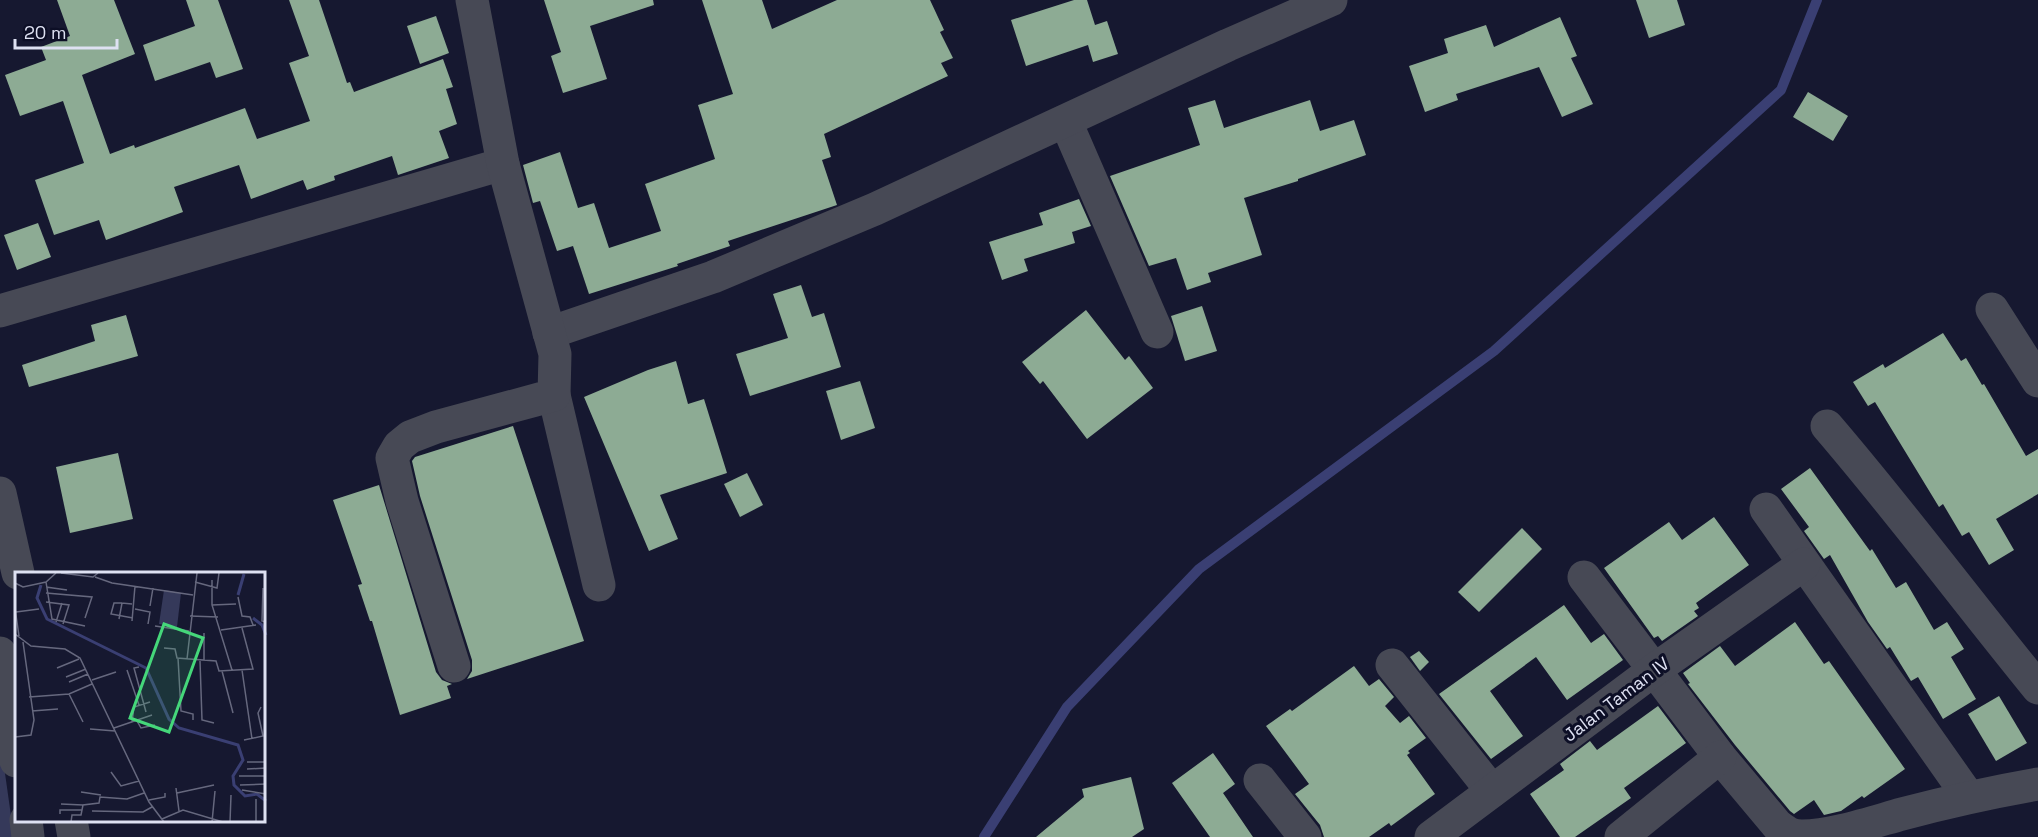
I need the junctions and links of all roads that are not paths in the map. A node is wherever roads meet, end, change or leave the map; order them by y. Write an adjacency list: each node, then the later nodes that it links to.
1 (472, 0): 4 (street)
2 (1331, 0): 3 (street)
3 (1066, 122): 7 (street); 8 (street)
4 (503, 164): 6 (street); 8 (street)
5 (1992, 309): 9 (street)
6 (0, 311)
7 (1158, 332)
8 (549, 333): 10 (street)
9 (2038, 381)
10 (554, 395): 17 (street); 20 (street)
11 (1827, 426): 22 (street)
12 (0, 493): 15 (street)
13 (1766, 508): 14 (street)
14 (1804, 564): 21 (street, Jalan Taman IV); 28 (street)
15 (18, 572)
16 (1584, 576): 21 (street)
17 (599, 585)
18 (0, 653): 23 (street)
19 (1392, 665): 27 (street)
20 (454, 666)
21 (1654, 670): 24 (street); 27 (street, Jalan Taman IV)
22 (2038, 688)
23 (15, 754)
24 (1720, 757): 28 (street); 35 (street)
25 (1260, 780): 33 (street)
26 (2038, 784): 28 (street)
27 (1492, 791): 34 (street, Jalan Taman IV)
28 (1968, 796)
29 (26, 822): 31 (street)
30 (71, 822): 32 (street)
31 (28, 837)
32 (74, 837)
33 (1305, 837)
34 (1431, 837)
35 (1621, 837)

